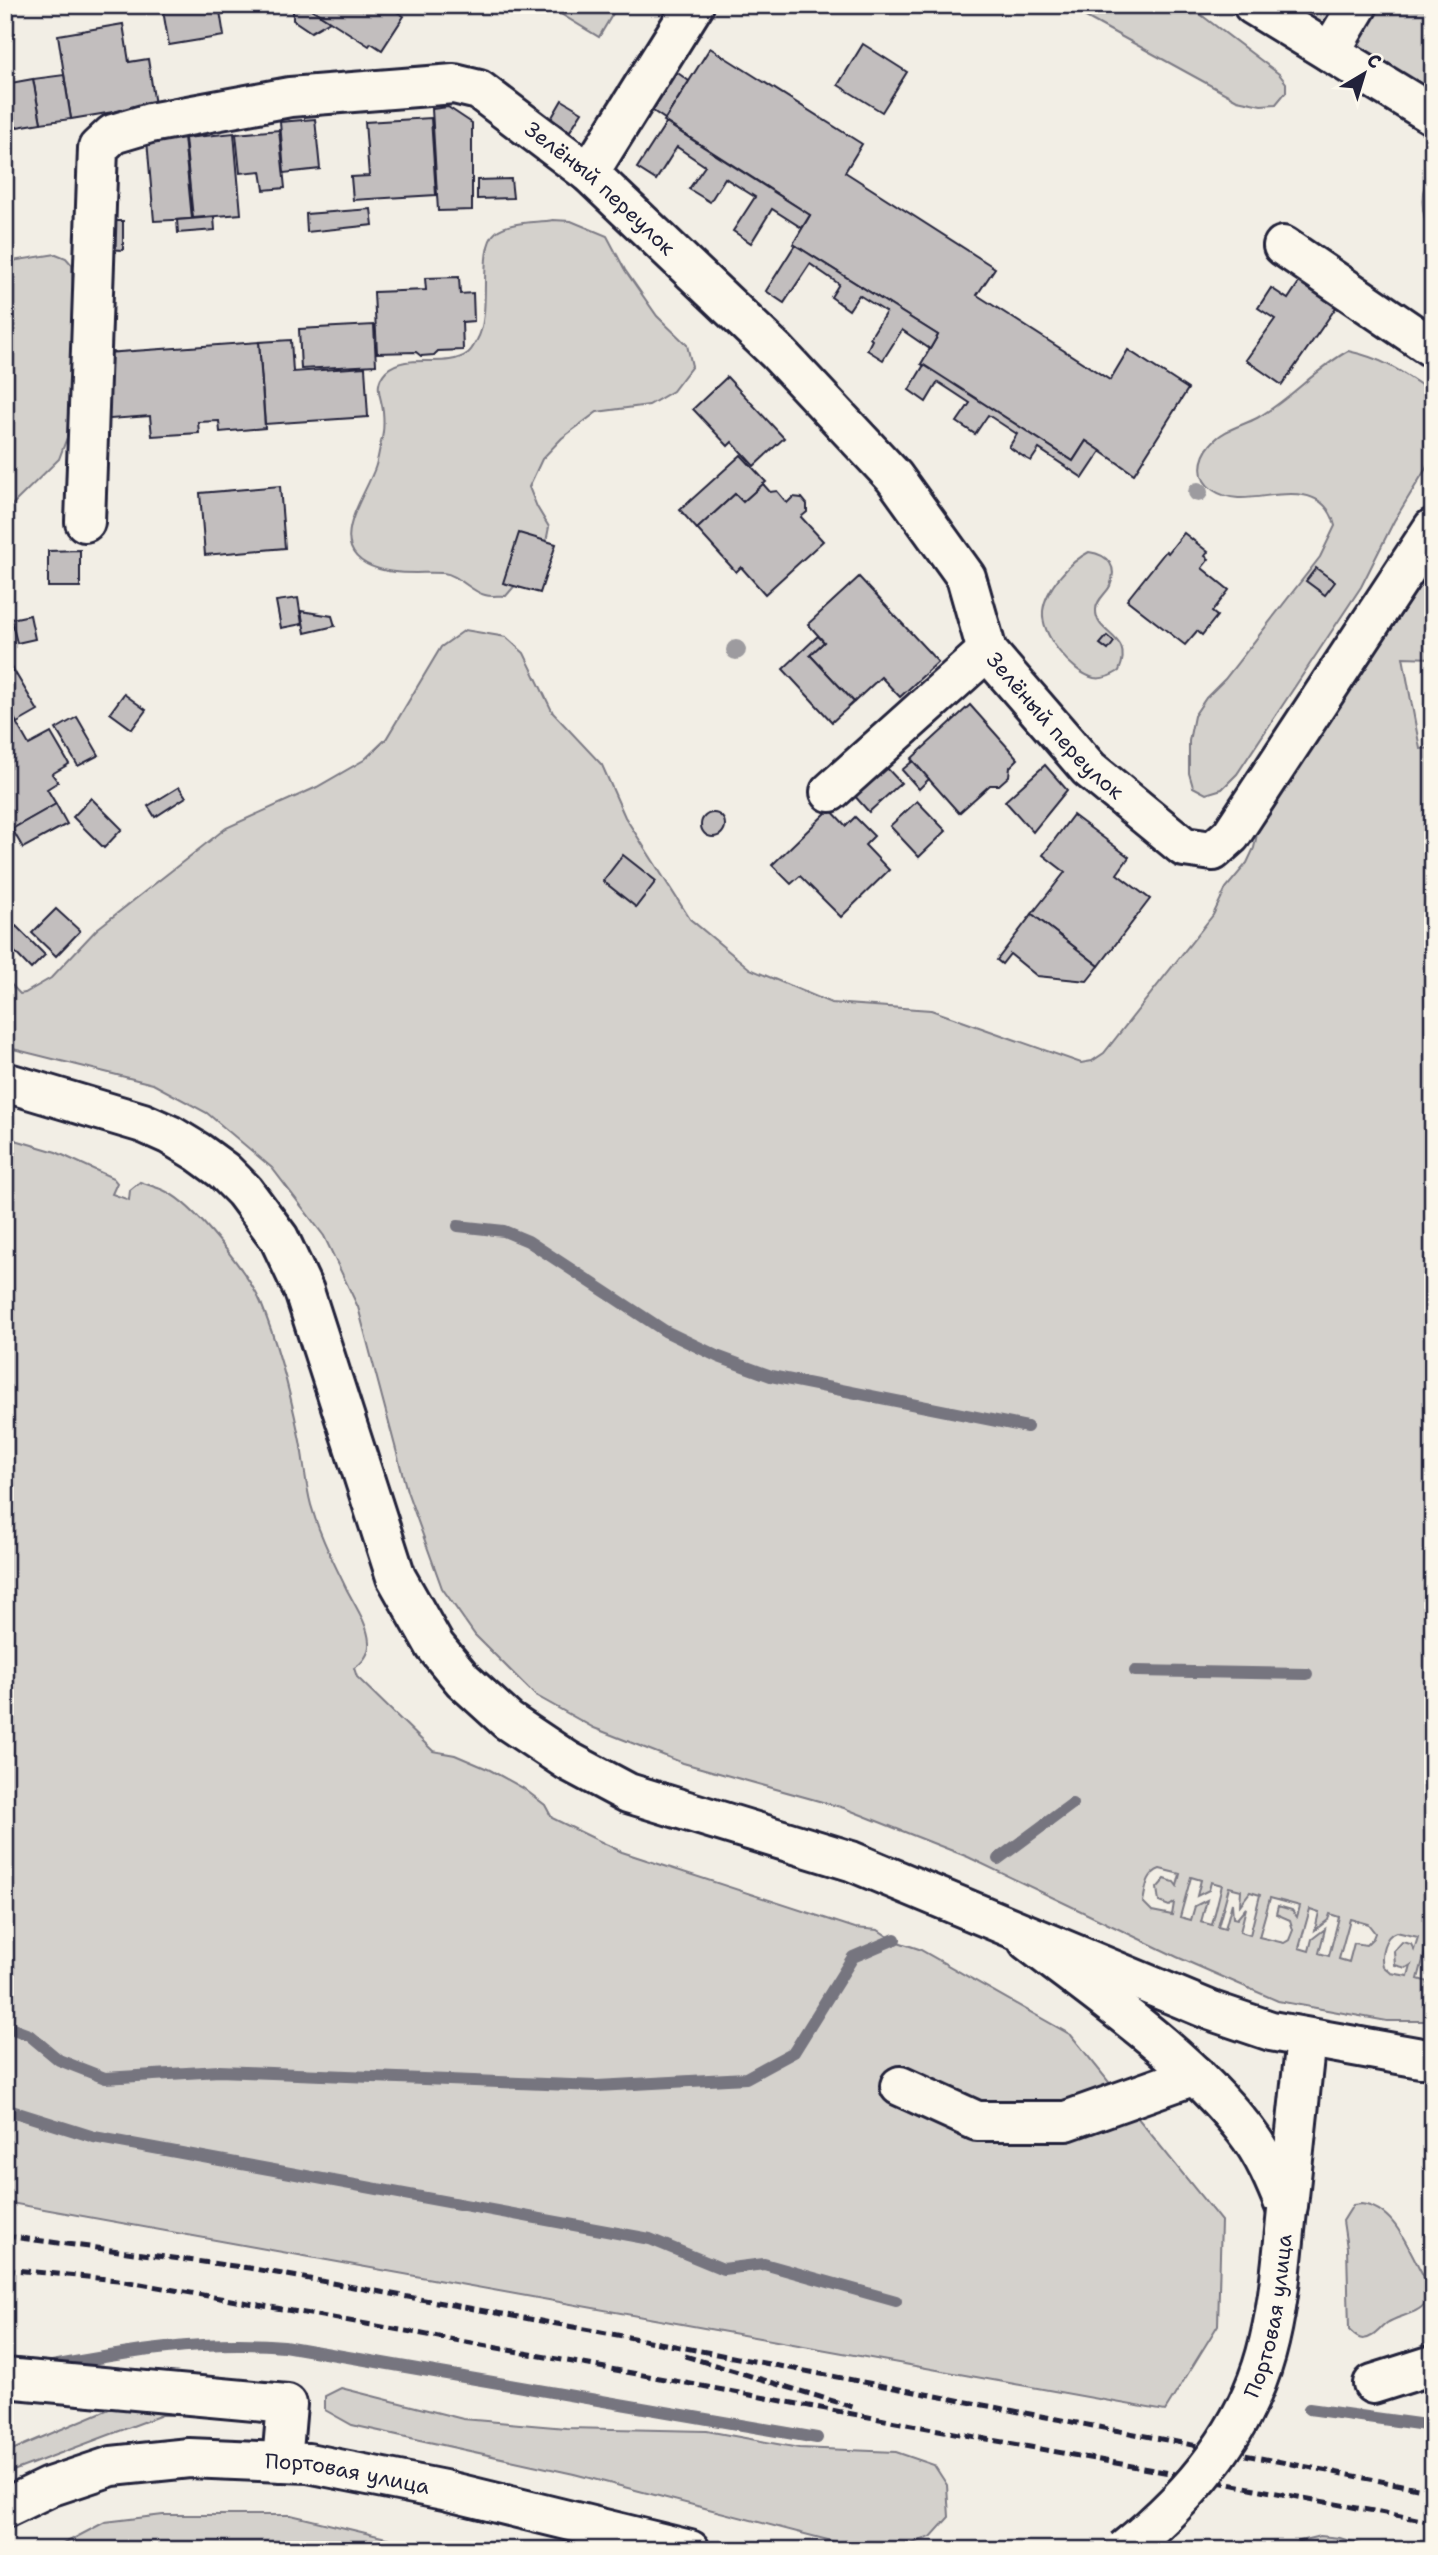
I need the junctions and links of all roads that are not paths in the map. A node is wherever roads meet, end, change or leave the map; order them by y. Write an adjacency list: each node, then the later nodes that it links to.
1 (694, 5): 6 (main road)
2 (1253, 5): 4 (main road)
3 (1358, 5): 4 (main road)
4 (1330, 52): 5 (main road)
5 (1433, 115)
6 (589, 173): 9 (main road, Зелёный переулок); 11 (main road, Зелёный переулок)
7 (1283, 246): 8 (main road)
8 (1433, 348)
9 (85, 522)
10 (1433, 528): 11 (main road, Зелёный переулок)
11 (987, 651): 12 (main road)
12 (830, 792)
13 (5, 1082): 14 (main road)
14 (1010, 1927): 15 (main road); 17 (main road)
15 (1306, 2038): 16 (main road); 19 (main road, Портовая улица)
16 (1433, 2058)
17 (1195, 2075): 18 (main road); 19 (main road)
18 (900, 2086)
19 (1287, 2211): 26 (main road, Портовая улица, bridge)
20 (1433, 2365): 22 (main road)
21 (5, 2378): 23 (main road)
22 (1373, 2384)
23 (282, 2462): 24 (main road, Портовая улица); 25 (main road, Портовая улица)
24 (5, 2508)
25 (690, 2550)
26 (1124, 2550)

